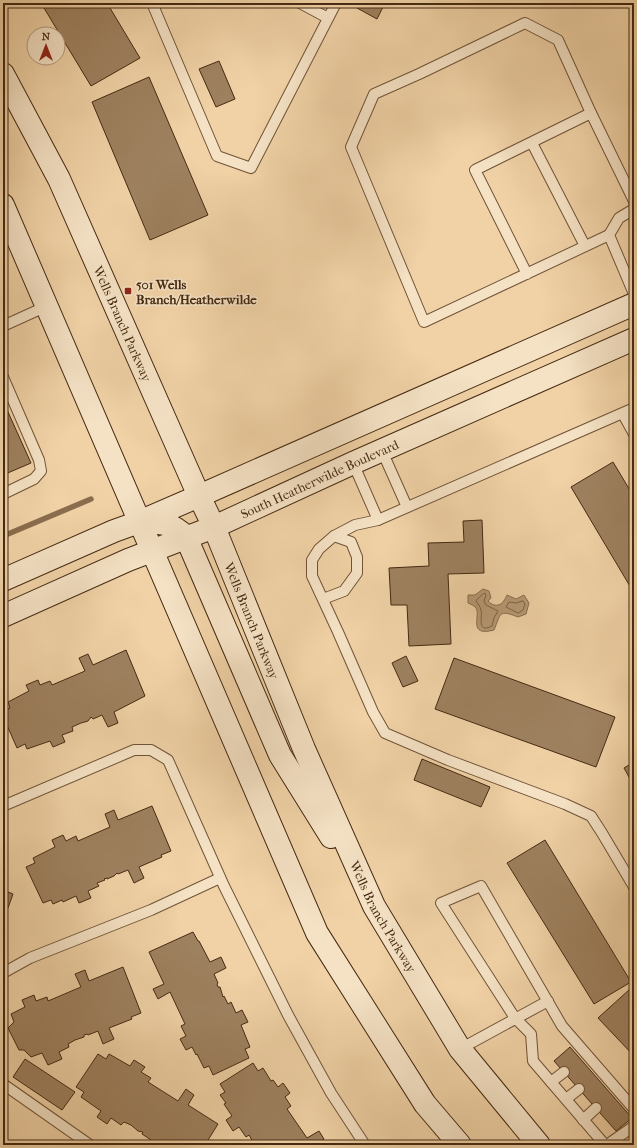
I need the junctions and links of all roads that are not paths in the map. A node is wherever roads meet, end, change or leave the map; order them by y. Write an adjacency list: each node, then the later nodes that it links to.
1 (152, 3): 4 (lane)
2 (300, 3): 4 (lane)
3 (336, 3): 4 (lane)
4 (328, 18)
5 (3, 74): 26 (main road, Wells Branch Parkway)
6 (591, 114): 7 (lane); 8 (lane); 13 (lane)
7 (532, 143): 12 (lane); 13 (lane)
8 (634, 201)
9 (3, 205): 16 (main road)
10 (634, 209): 11 (lane)
11 (609, 235): 12 (lane); 14 (lane)
12 (585, 246): 13 (lane)
13 (527, 274)
14 (634, 294)
15 (634, 304): 26 (main road)
16 (47, 306): 17 (lane); 29 (main road)
17 (3, 326)
18 (634, 339): 23 (main road, South Heatherwilde Boulevard)
19 (4, 382): 25 (lane)
20 (634, 408): 21 (lane)
21 (623, 414): 22 (lane); 27 (lane)
22 (634, 434)
23 (382, 451): 24 (main road, South Heatherwilde Boulevard); 27 (lane)
24 (353, 464): 28 (lane); 30 (main road, South Heatherwilde Boulevard)
25 (3, 494)
26 (199, 496): 29 (main road); 30 (main road, Wells Branch Parkway)
27 (407, 507): 28 (lane)
28 (378, 520): 31 (lane)
29 (140, 522): 32 (main road); 33 (main road); 34 (main road)
30 (214, 527): 32 (main road, South Heatherwilde Boulevard); 40 (main road, Wells Branch Parkway)
31 (334, 536): 35 (lane); 35 (lane)
32 (186, 537): 33 (main road, South Heatherwilde Boulevard); 40 (main road)
33 (152, 550): 36 (main road, South Heatherwilde Boulevard); 56 (main road)
34 (3, 580)
35 (323, 600): 39 (lane)
36 (3, 616)
37 (3, 806): 38 (lane)
38 (220, 878): 41 (lane); 55 (lane)
39 (634, 887)
40 (374, 906): 44 (main road, Wells Branch Parkway)
41 (3, 973)
42 (548, 1001): 43 (lane); 43 (lane); 51 (lane)
43 (515, 1018): 44 (lane); 46 (lane)
44 (460, 1049): 57 (main road, Wells Branch Parkway)
45 (564, 1072): 46 (lane)
46 (551, 1082): 49 (lane)
47 (3, 1084): 54 (lane)
48 (579, 1088): 49 (lane)
49 (566, 1099): 52 (lane)
50 (596, 1108): 52 (lane)
51 (634, 1109)
52 (583, 1120): 58 (lane)
53 (634, 1126): 58 (lane)
54 (90, 1145)
55 (365, 1145)
56 (460, 1145)
57 (539, 1145)
58 (606, 1145)

